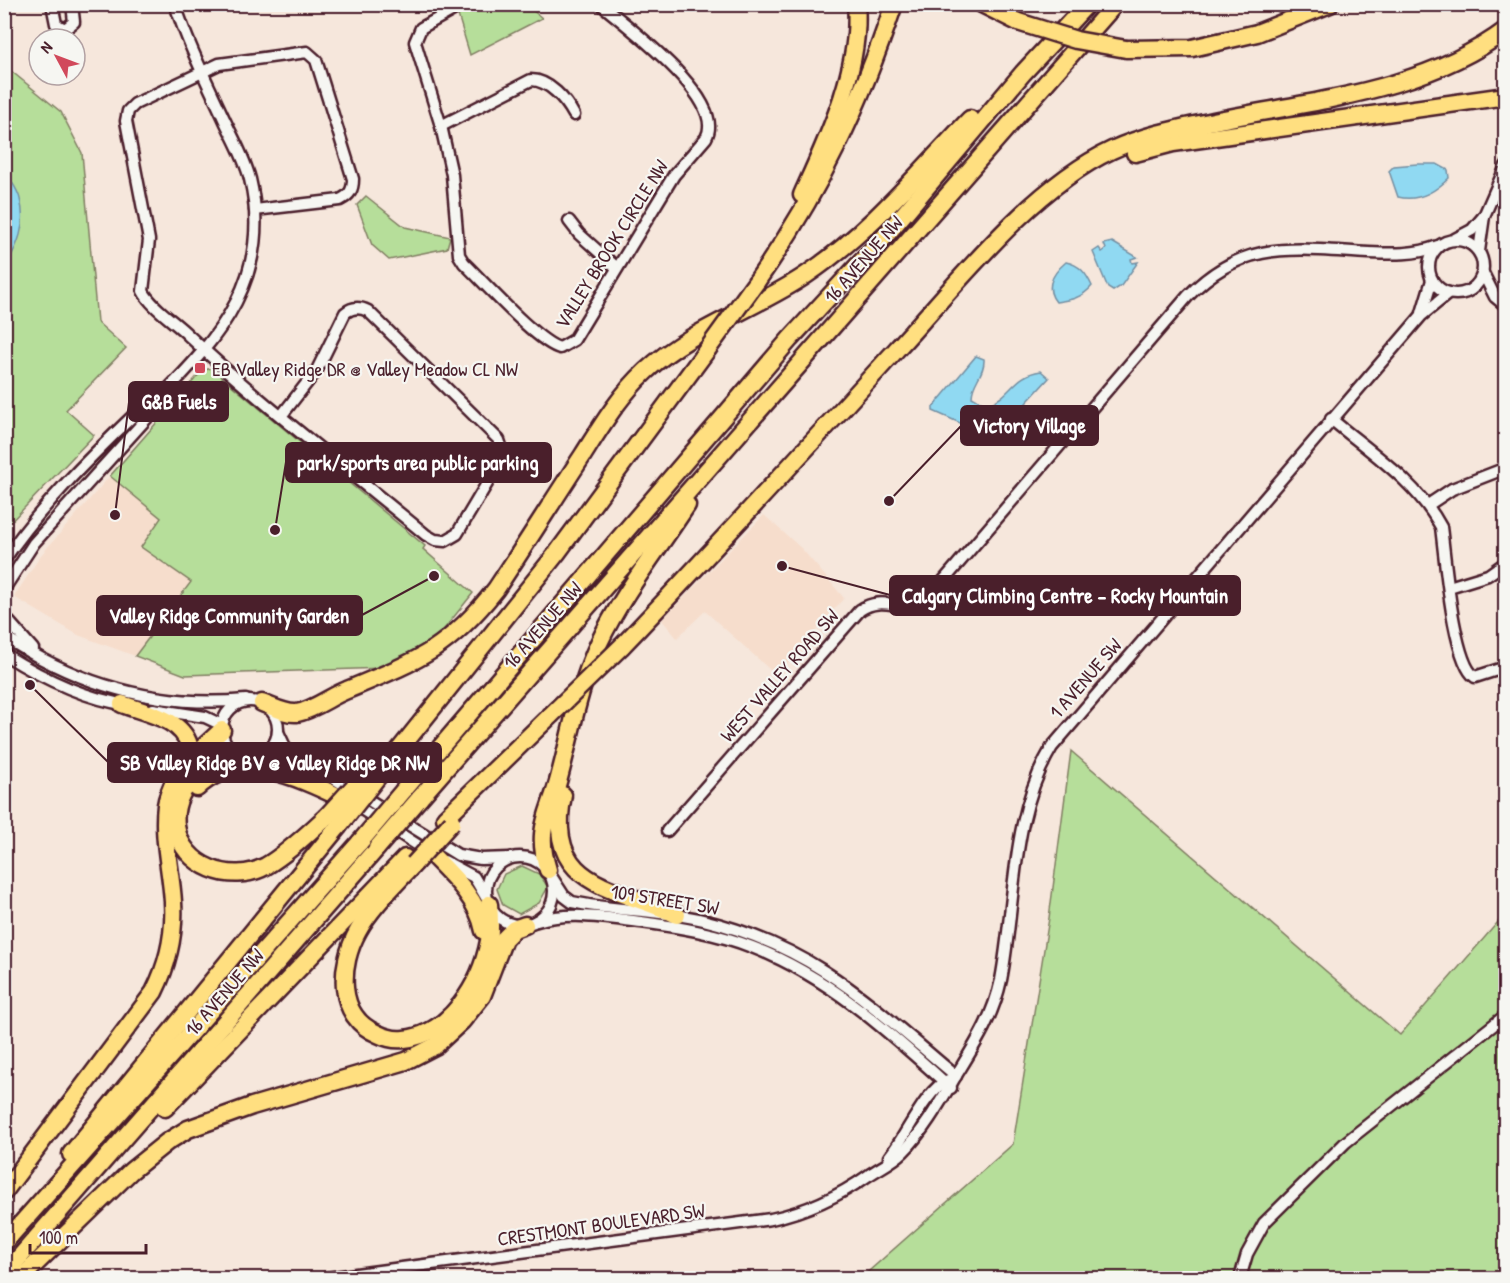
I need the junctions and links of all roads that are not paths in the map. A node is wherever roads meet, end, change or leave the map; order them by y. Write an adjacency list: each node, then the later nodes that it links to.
1 (52, 4): 2 (street)
2 (72, 4)
3 (175, 4): 13 (street)
4 (601, 4): 27 (street, VALLEY BROOK CIRCLE NW)
5 (856, 4): 30 (highway)
6 (894, 4): 30 (highway)
7 (982, 4): 10 (highway, bridge)
8 (1087, 4): 14 (highway, 16 AVENUE NW)
9 (1114, 4): 40 (highway, 16 AVENUE NW)
10 (1330, 4)
11 (462, 5): 17 (street, VALLEY BROOK CIRCLE NW)
12 (1506, 30): 19 (highway)
13 (202, 71): 20 (street); 20 (street); 36 (street)
14 (1023, 74): 55 (highway); 62 (highway, 16 AVENUE NW)
15 (1506, 96): 19 (highway)
16 (574, 115): 17 (street)
17 (441, 126): 27 (street, VALLEY BROOK CIRCLE NW)
18 (1506, 166): 21 (street)
19 (1040, 199): 69 (highway, bridge)
20 (255, 210): 36 (street)
21 (1484, 216): 23 (street); 25 (street)
22 (569, 221): 27 (street)
23 (1455, 239): 24 (street); 25 (street)
24 (1438, 246): 26 (street, WEST VALLEY ROAD SW); 29 (street)
25 (1479, 251): 28 (street)
26 (1404, 253): 29 (street); 66 (street, WEST VALLEY ROAD SW)
27 (617, 268)
28 (1483, 273): 31 (street); 33 (street)
29 (1431, 277): 32 (street); 35 (street, 1 AVENUE SW)
30 (757, 281): 65 (highway, bridge)
31 (1470, 290): 32 (street); 33 (street)
32 (1449, 293): 35 (street, 1 AVENUE SW)
33 (1495, 297): 34 (street)
34 (1506, 306)
35 (1421, 316): 39 (street, 1 AVENUE SW)
36 (203, 349): 37 (street); 38 (street)
37 (154, 402): 45 (street); 47 (street)
38 (282, 415): 43 (street); 43 (street)
39 (1331, 418): 44 (street); 76 (street, 1 AVENUE SW)
40 (719, 457): 59 (highway); 62 (highway, 16 AVENUE NW)
41 (379, 465): 43 (street)
42 (1506, 468): 44 (street)
43 (363, 482)
44 (1428, 505): 48 (street)
45 (4, 560)
46 (1502, 565): 48 (street)
47 (6, 586): 49 (street)
48 (1449, 587): 54 (street)
49 (4, 602)
50 (4, 616): 53 (street)
51 (4, 636): 53 (street)
52 (4, 654): 56 (street)
53 (46, 662): 55 (street)
54 (1506, 667)
55 (254, 702): 57 (street); 58 (street)
56 (122, 704): 57 (street); 61 (highway)
57 (222, 728): 60 (street); 61 (highway)
58 (278, 732): 60 (street); 68 (street)
59 (566, 750): 70 (highway); 72 (highway)
60 (253, 756): 63 (street); 64 (highway)
61 (179, 770): 78 (highway)
62 (412, 794): 80 (highway, 16 AVENUE NW, bridge); 81 (highway, 16 AVENUE NW, bridge)
63 (352, 803): 64 (highway); 67 (street)
64 (176, 815): 65 (highway)
65 (332, 822): 79 (highway)
66 (667, 831)
67 (430, 853): 71 (street); 74 (highway)
68 (510, 858): 70 (street); 71 (street)
69 (409, 861): 74 (highway); 81 (highway)
70 (550, 873): 72 (street, 109 STREET SW); 73 (street)
71 (488, 902): 73 (street); 74 (highway)
72 (677, 915): 76 (street, 109 STREET SW)
73 (531, 923): 77 (street, 109 STREET SW); 83 (highway)
74 (483, 962)
75 (1506, 1015): 85 (street)
76 (956, 1076): 77 (street)
77 (947, 1085): 84 (street, CRESTMONT BOULEVARD SW)
78 (4, 1192)
79 (4, 1237)
80 (4, 1243)
81 (22, 1255): 82 (highway, 16 AVENUE NW)
82 (4, 1275)
83 (21, 1278)
84 (326, 1278)
85 (1240, 1278)

